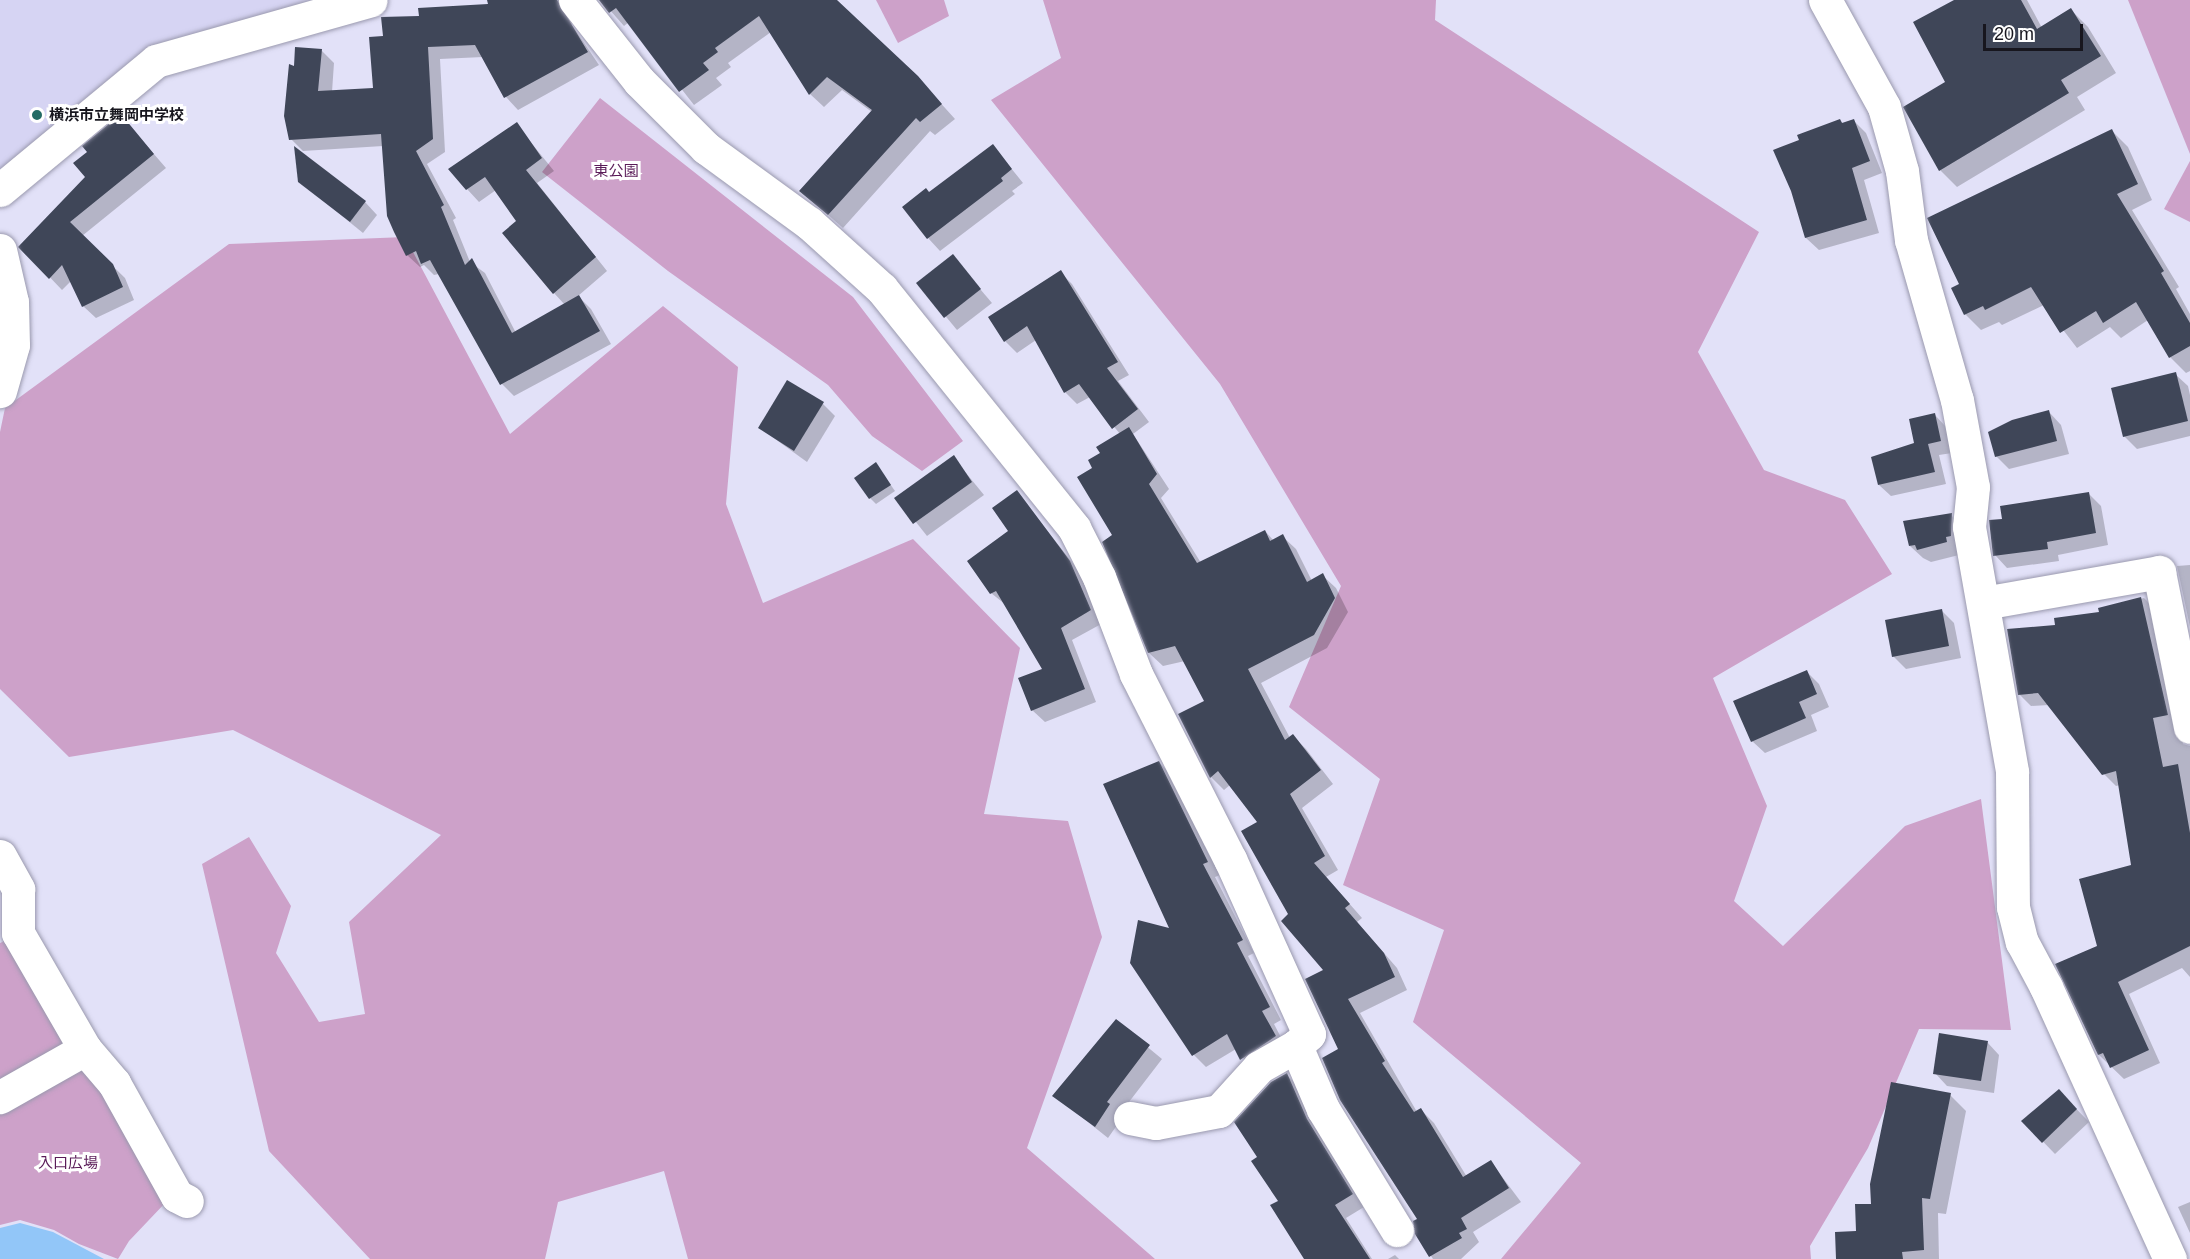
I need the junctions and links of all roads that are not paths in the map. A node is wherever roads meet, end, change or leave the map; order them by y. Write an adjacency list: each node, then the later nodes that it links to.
1 (371, 0): 4 (street)
2 (575, 0): 10 (street)
3 (1825, 0): 7 (street)
4 (0, 190)
5 (0, 250): 6 (street)
6 (0, 391)
7 (1984, 603): 8 (street); 16 (street)
8 (2190, 727)
9 (0, 856): 11 (street)
10 (1296, 1046): 13 (street); 15 (street)
11 (85, 1049): 12 (street); 14 (street)
12 (0, 1097)
13 (1130, 1118)
14 (188, 1201)
15 (1397, 1230)
16 (2170, 1259)

